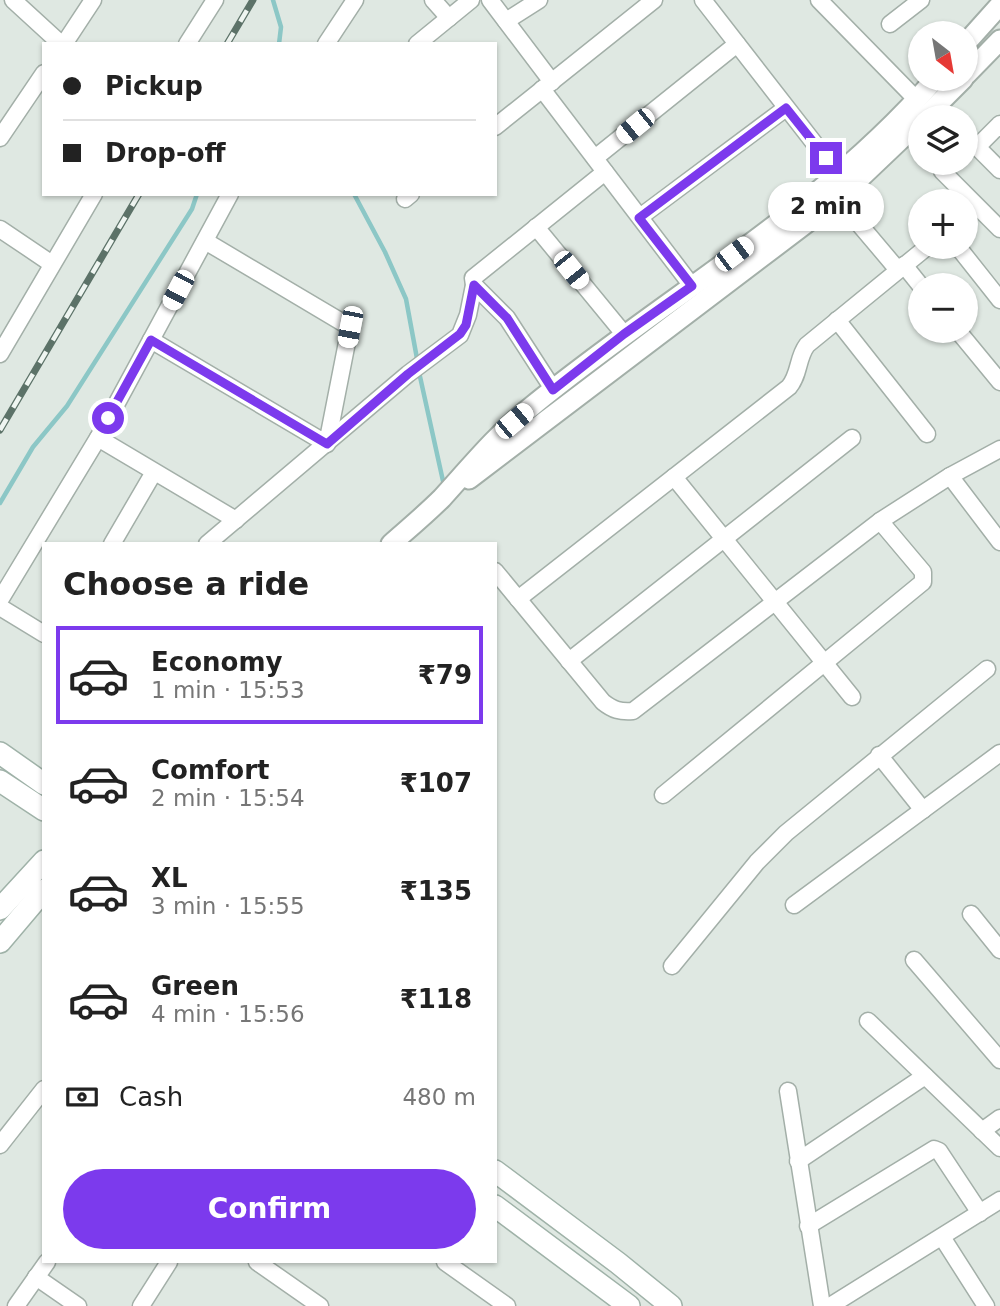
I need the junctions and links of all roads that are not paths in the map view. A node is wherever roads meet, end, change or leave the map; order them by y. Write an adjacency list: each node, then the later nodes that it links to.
1 (93, 0): 20 (street)
2 (215, 0): 21 (street)
3 (355, 0): 22 (street)
4 (433, 0): 14 (street)
5 (471, 0): 14 (street)
6 (489, 0): 15 (street)
7 (538, 0): 15 (street)
8 (703, 0): 24 (street)
9 (819, 0): 29 (street)
10 (647, 2): 27 (street)
11 (22, 3): 19 (street)
12 (911, 3): 16 (street)
13 (1000, 5): 17 (street)
14 (449, 18): 23 (street)
15 (506, 21): 27 (street)
16 (890, 24)
17 (978, 30)
18 (1000, 41): 25 (street)
19 (60, 42)
20 (63, 42)
21 (188, 42)
22 (327, 42)
23 (419, 42)
24 (737, 44): 30 (street); 37 (street)
25 (978, 63)
26 (42, 76): 35 (street)
27 (547, 85): 32 (street); 37 (street)
28 (946, 91): 29 (street)
29 (931, 102): 40 (street)
30 (786, 108): 40 (street); 45 (street)
31 (1000, 124): 34 (street)
32 (497, 125)
33 (908, 132): 43 (street)
34 (978, 137)
35 (0, 138)
36 (978, 147): 38 (street)
37 (594, 158): 39 (street)
38 (1000, 170)
39 (605, 172): 45 (street); 46 (street)
40 (839, 175): 56 (street)
41 (93, 196): 52 (street)
42 (229, 196): 49 (street)
43 (838, 199): 53 (street); 73 (street)
44 (978, 215): 48 (street)
45 (639, 218): 56 (street)
46 (536, 226): 55 (street); 59 (street)
47 (0, 229): 52 (street)
48 (1000, 229)
49 (205, 241): 60 (street); 68 (street)
50 (912, 259): 53 (street)
51 (968, 259): 57 (street)
52 (52, 264): 62 (street)
53 (901, 268): 54 (street); 58 (street)
54 (908, 274)
55 (474, 285): 64 (street); 68 (street)
56 (692, 286): 59 (street)
57 (1000, 300)
58 (837, 320): 65 (street); 72 (street)
59 (624, 334): 64 (street)
60 (151, 340): 66 (street); 68 (street)
61 (968, 343): 63 (street)
62 (0, 354)
63 (1000, 382)
64 (553, 390): 73 (street)
65 (927, 434)
66 (98, 438): 70 (street); 77 (street)
67 (852, 438): 76 (street)
68 (327, 444): 74 (street)
69 (1000, 449): 71 (street)
70 (154, 472): 74 (street); 79 (street)
71 (950, 476): 75 (street); 82 (street)
72 (674, 477): 76 (street); 84 (street)
73 (440, 500): 81 (street)
74 (236, 520): 80 (street)
75 (880, 521): 86 (street); 90 (street)
76 (724, 539): 86 (street); 89 (street)
77 (43, 541)
78 (42, 542): 85 (street)
79 (113, 542)
80 (209, 542)
81 (393, 542)
82 (1000, 542)
83 (497, 573): 84 (street)
84 (518, 599): 89 (street)
85 (0, 600)
86 (774, 603): 89 (street); 90 (street)
87 (0, 607): 88 (street)
88 (42, 633)
89 (569, 661)
90 (824, 664): 92 (street); 98 (street)
91 (988, 669): 95 (street)
92 (852, 697)
93 (0, 753): 97 (main road)
94 (1000, 753): 100 (street)
95 (879, 755): 100 (street); 109 (street)
96 (0, 781): 99 (main road)
97 (42, 783)
98 (663, 795)
99 (42, 809)
100 (923, 810): 103 (street)
101 (42, 863): 104 (main road)
102 (42, 892): 106 (main road)
103 (794, 905)
104 (0, 909)
105 (971, 914): 107 (street)
106 (0, 942)
107 (1000, 950)
108 (914, 960): 111 (street)
109 (671, 966)
110 (868, 1021): 112 (street)
111 (1000, 1060)
112 (925, 1076): 117 (street); 120 (street)
113 (42, 1091): 116 (street)
114 (788, 1091): 120 (street)
115 (1000, 1118): 117 (street)
116 (6, 1125): 118 (street)
117 (982, 1131): 119 (street)
118 (0, 1145)
119 (1000, 1148)
120 (798, 1161): 125 (street)
121 (497, 1172): 138 (main road)
122 (1000, 1200): 124 (street)
123 (497, 1208): 133 (main road)
124 (980, 1213): 125 (street); 126 (street)
125 (808, 1226): 139 (street)
126 (942, 1237): 140 (street); 141 (street)
127 (46, 1263): 131 (street)
128 (168, 1263): 136 (street)
129 (258, 1263): 132 (street)
130 (446, 1263): 137 (street)
131 (36, 1278): 134 (street); 135 (street)
132 (310, 1303)
133 (626, 1305)
134 (16, 1306)
135 (78, 1306)
136 (141, 1306)
137 (507, 1306)
138 (671, 1306)
139 (822, 1306)
140 (830, 1306)
141 (986, 1306)

